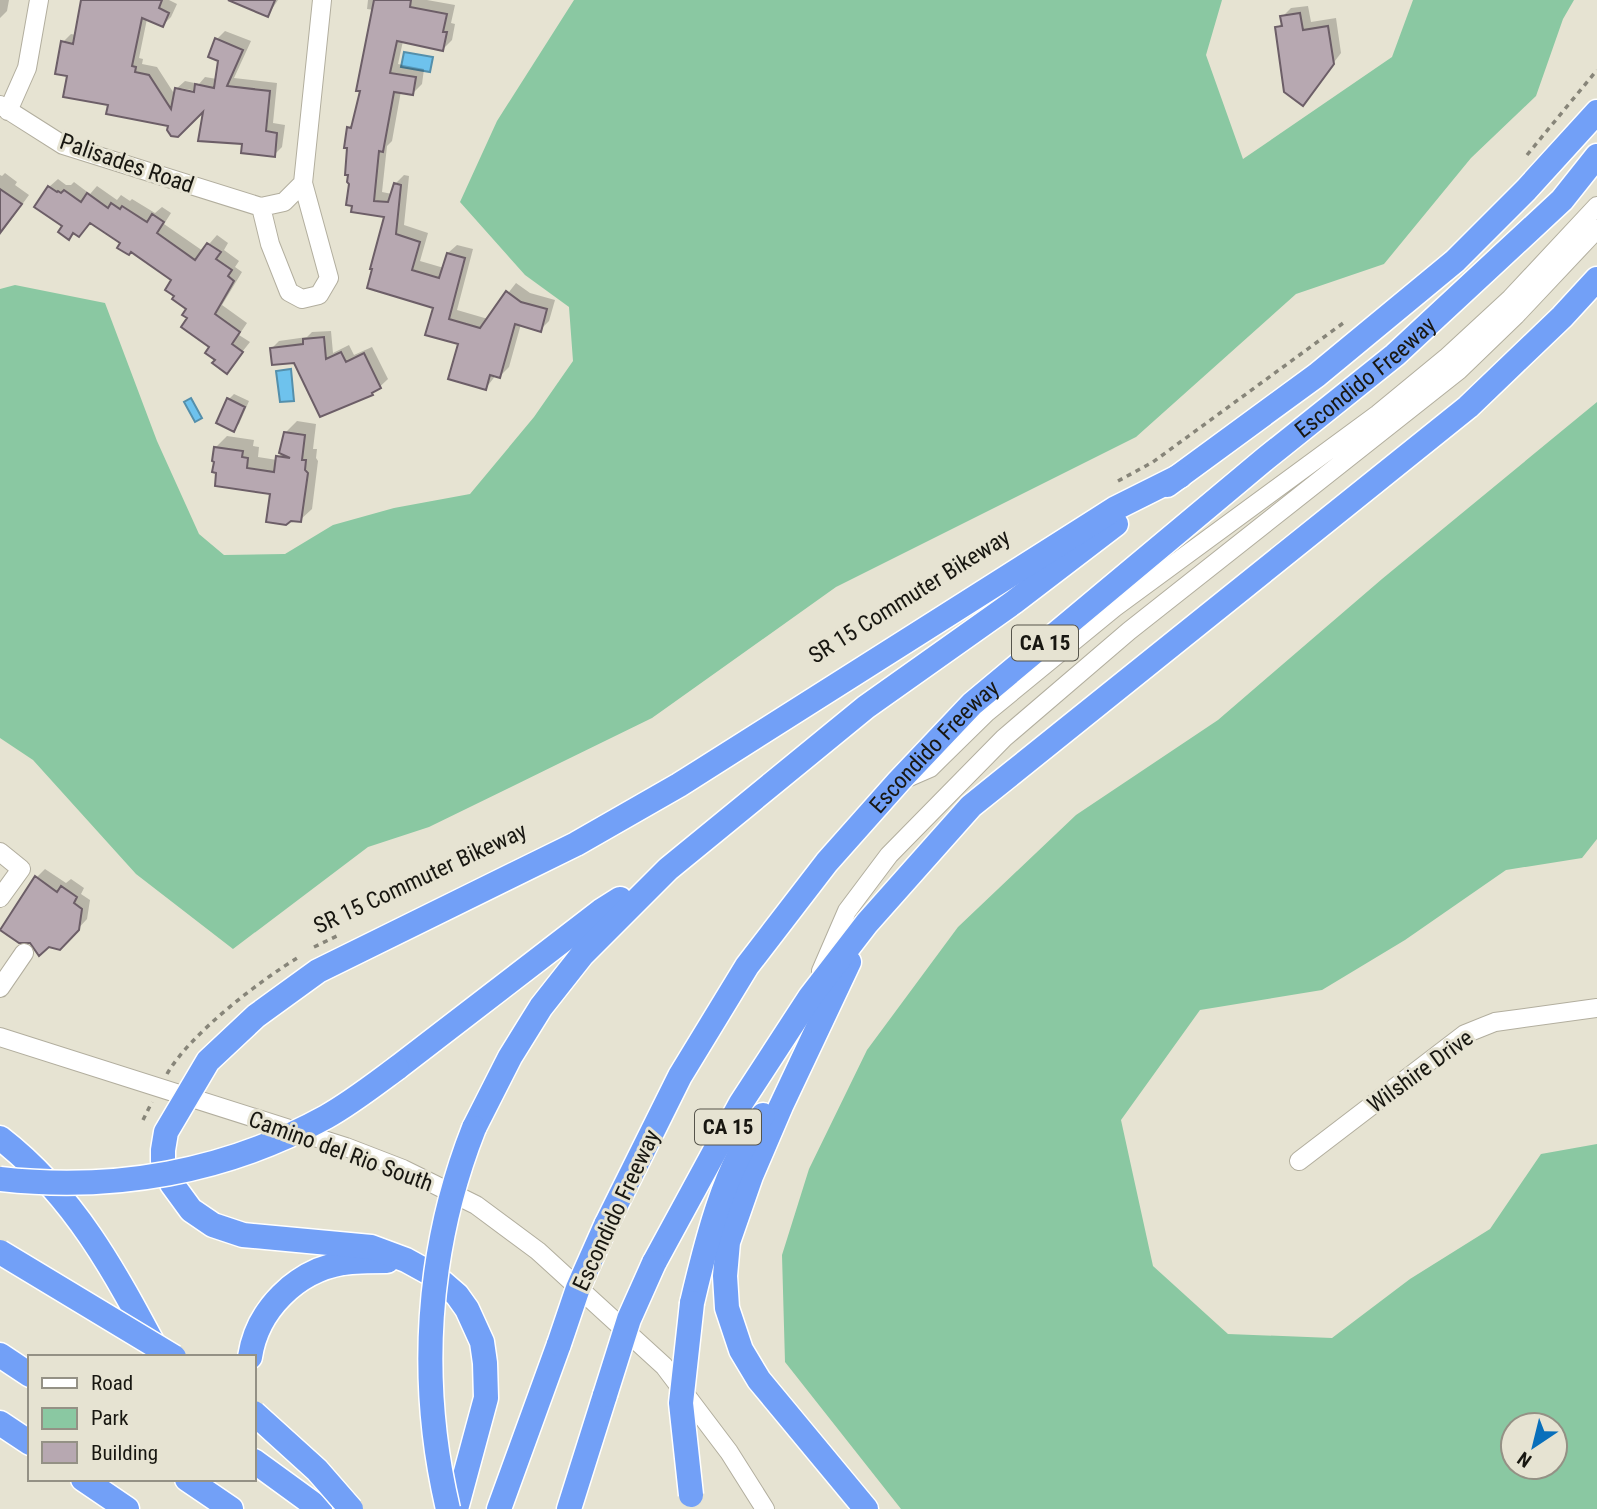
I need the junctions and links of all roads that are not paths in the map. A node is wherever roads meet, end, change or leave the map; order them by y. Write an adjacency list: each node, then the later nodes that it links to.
1 (39, 0): 3 (street)
2 (322, 0): 6 (street)
3 (4, 108): 8 (street, Palisades Road)
4 (1597, 112): 11 (highway)
5 (1597, 156): 12 (highway, Escondido Freeway / CA 15)
6 (303, 183): 8 (street); 8 (street)
7 (1597, 206): 12 (street)
8 (261, 207)
9 (1597, 229): 19 (street)
10 (1597, 279): 16 (highway, CA 15)
11 (1180, 476): 14 (highway); 23 (highway)
12 (899, 781): 29 (highway, Escondido Freeway / CA 15, bridge)
13 (0, 852): 15 (street)
14 (668, 869): 26 (highway, bridge); 47 (highway, bridge)
15 (0, 898)
16 (867, 923): 19 (highway, CA 15); 22 (highway)
17 (24, 953): 18 (street)
18 (0, 988)
19 (810, 997): 50 (highway, CA 15, bridge)
20 (1597, 1008): 25 (street, Wilshire Drive)
21 (0, 1037): 23 (street, Camino del Rio South)
22 (811, 1046): 42 (highway, bridge); 52 (highway)
23 (185, 1096): 28 (highway); 29 (street, Camino del Rio South)
24 (0, 1138): 31 (highway)
25 (1299, 1161)
26 (0, 1179)
27 (0, 1252): 32 (highway, bridge)
28 (406, 1260): 33 (highway); 48 (highway)
29 (578, 1288): 49 (highway, Escondido Freeway / CA 15, bridge); 51 (street, Camino del Rio South)
30 (0, 1355): 34 (highway)
31 (159, 1355)
32 (171, 1355)
33 (251, 1355)
34 (28, 1374)
35 (256, 1413): 46 (highway)
36 (256, 1415): 46 (highway, bridge)
37 (0, 1423): 38 (highway)
38 (28, 1442)
39 (256, 1462): 45 (highway)
40 (86, 1481): 43 (highway)
41 (190, 1481): 44 (highway)
42 (692, 1502)
43 (127, 1509)
44 (231, 1509)
45 (320, 1509)
46 (349, 1509)
47 (448, 1509)
48 (456, 1509)
49 (499, 1509)
50 (569, 1509)
51 (765, 1509)
52 (866, 1509)

